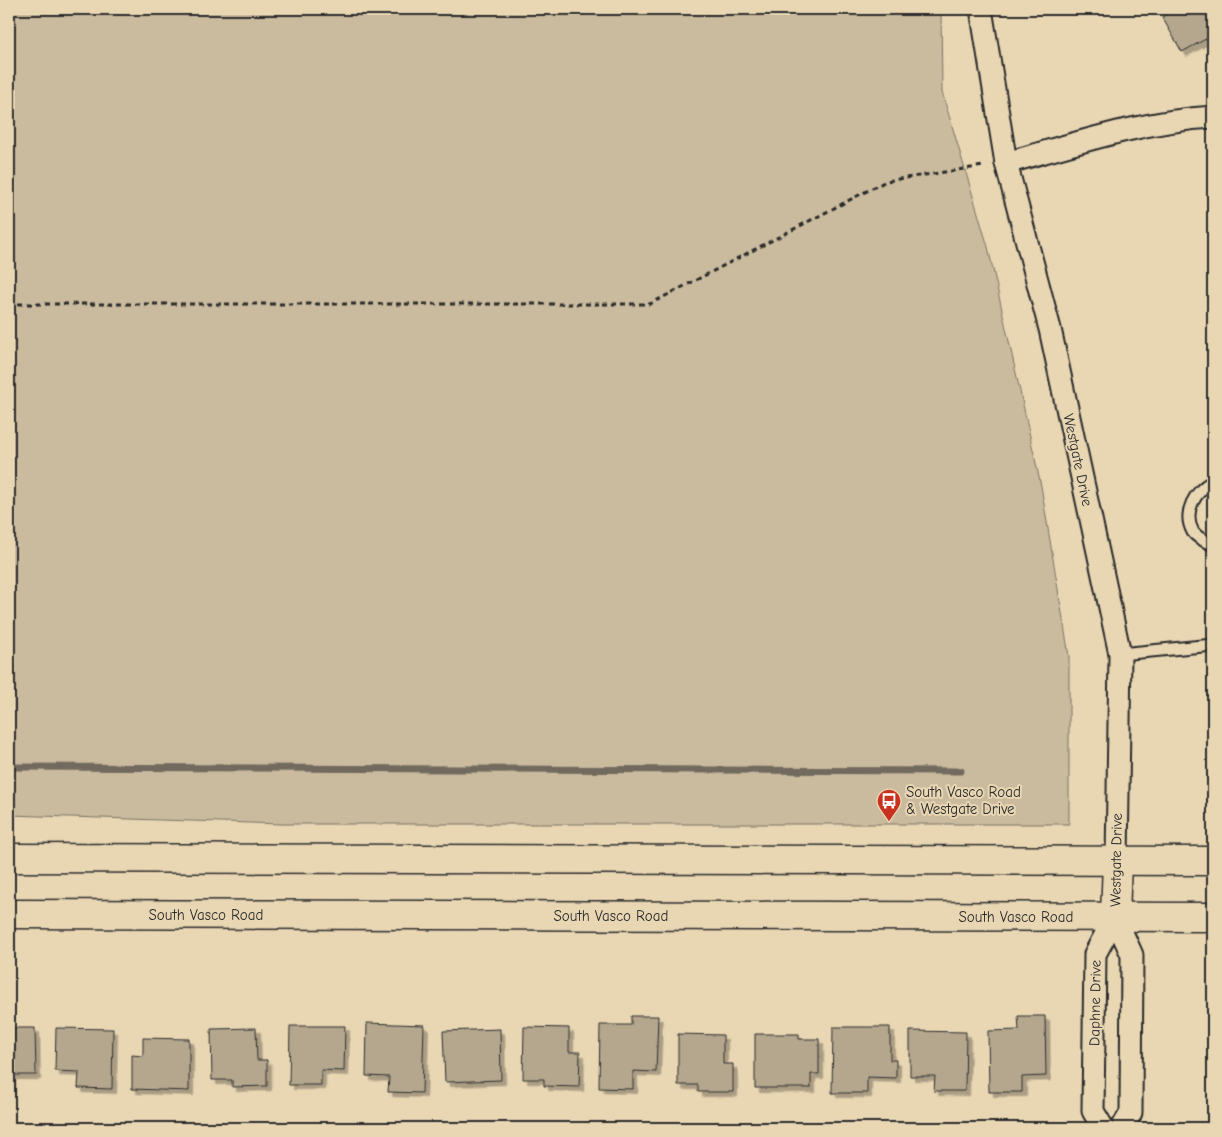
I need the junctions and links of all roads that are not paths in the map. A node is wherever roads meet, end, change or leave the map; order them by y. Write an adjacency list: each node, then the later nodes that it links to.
1 (981, 9): 3 (street, Westgate Drive)
2 (1213, 118): 3 (street)
3 (1006, 163): 7 (street, Westgate Drive)
4 (1213, 481): 5 (lane)
5 (1213, 545)
6 (1213, 644): 7 (lane)
7 (1120, 654): 9 (street, Westgate Drive)
8 (9, 858): 9 (main road)
9 (1116, 861): 10 (main road); 12 (main road, Westgate Drive)
10 (1213, 861)
11 (9, 914): 12 (main road, South Vasco Road)
12 (1115, 917): 13 (main road, South Vasco Road); 14 (street, Daphne Drive); 15 (street)
13 (1213, 917)
14 (1102, 1128)
15 (1122, 1128)

